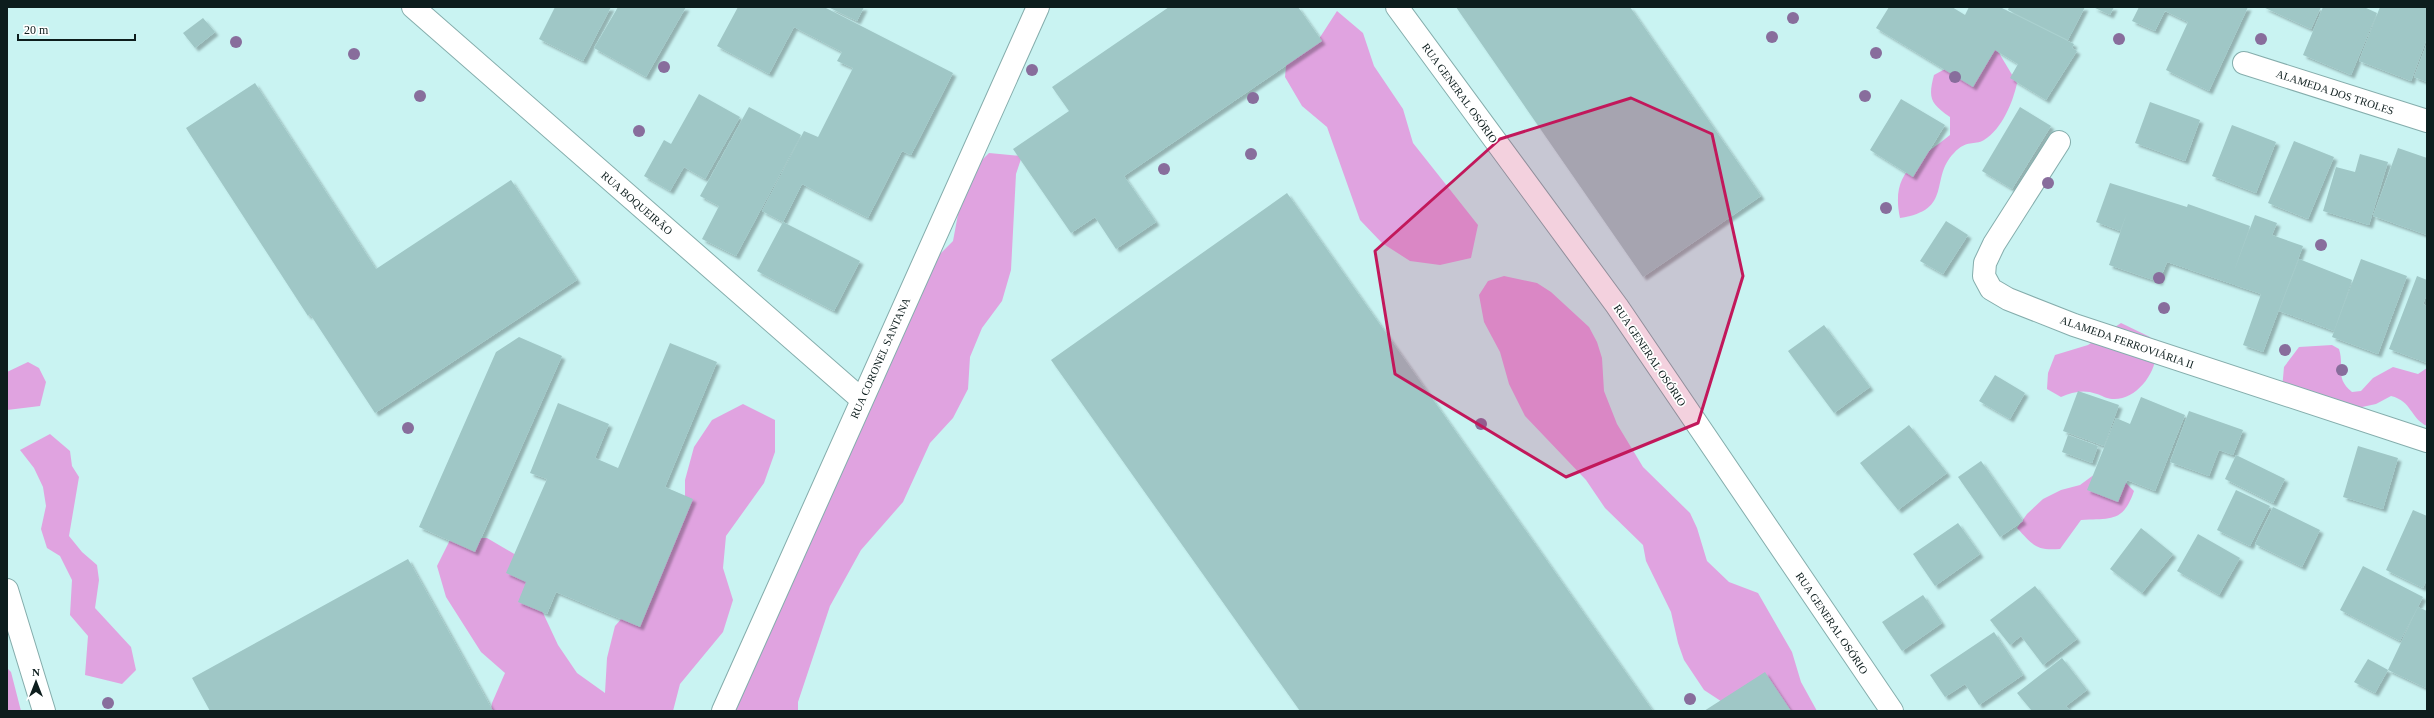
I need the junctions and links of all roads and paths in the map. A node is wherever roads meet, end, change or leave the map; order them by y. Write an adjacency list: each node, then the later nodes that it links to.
1 (414, 7): 7 (street, RUA BOQUEIRÃO)
2 (1038, 7): 7 (street, RUA CORONEL SANTANA)
3 (1397, 7): 12 (street, RUA GENERAL OSÓRIO)
4 (2244, 63): 5 (street, ALAMEDA DOS TROLES)
5 (2427, 121)
6 (2059, 142): 8 (street, ALAMEDA FERROVIÁRIA II)
7 (861, 399): 11 (street, RUA CORONEL SANTANA)
8 (2427, 441)
9 (7, 590): 10 (street)
10 (44, 711)
11 (723, 711)
12 (1892, 711)

